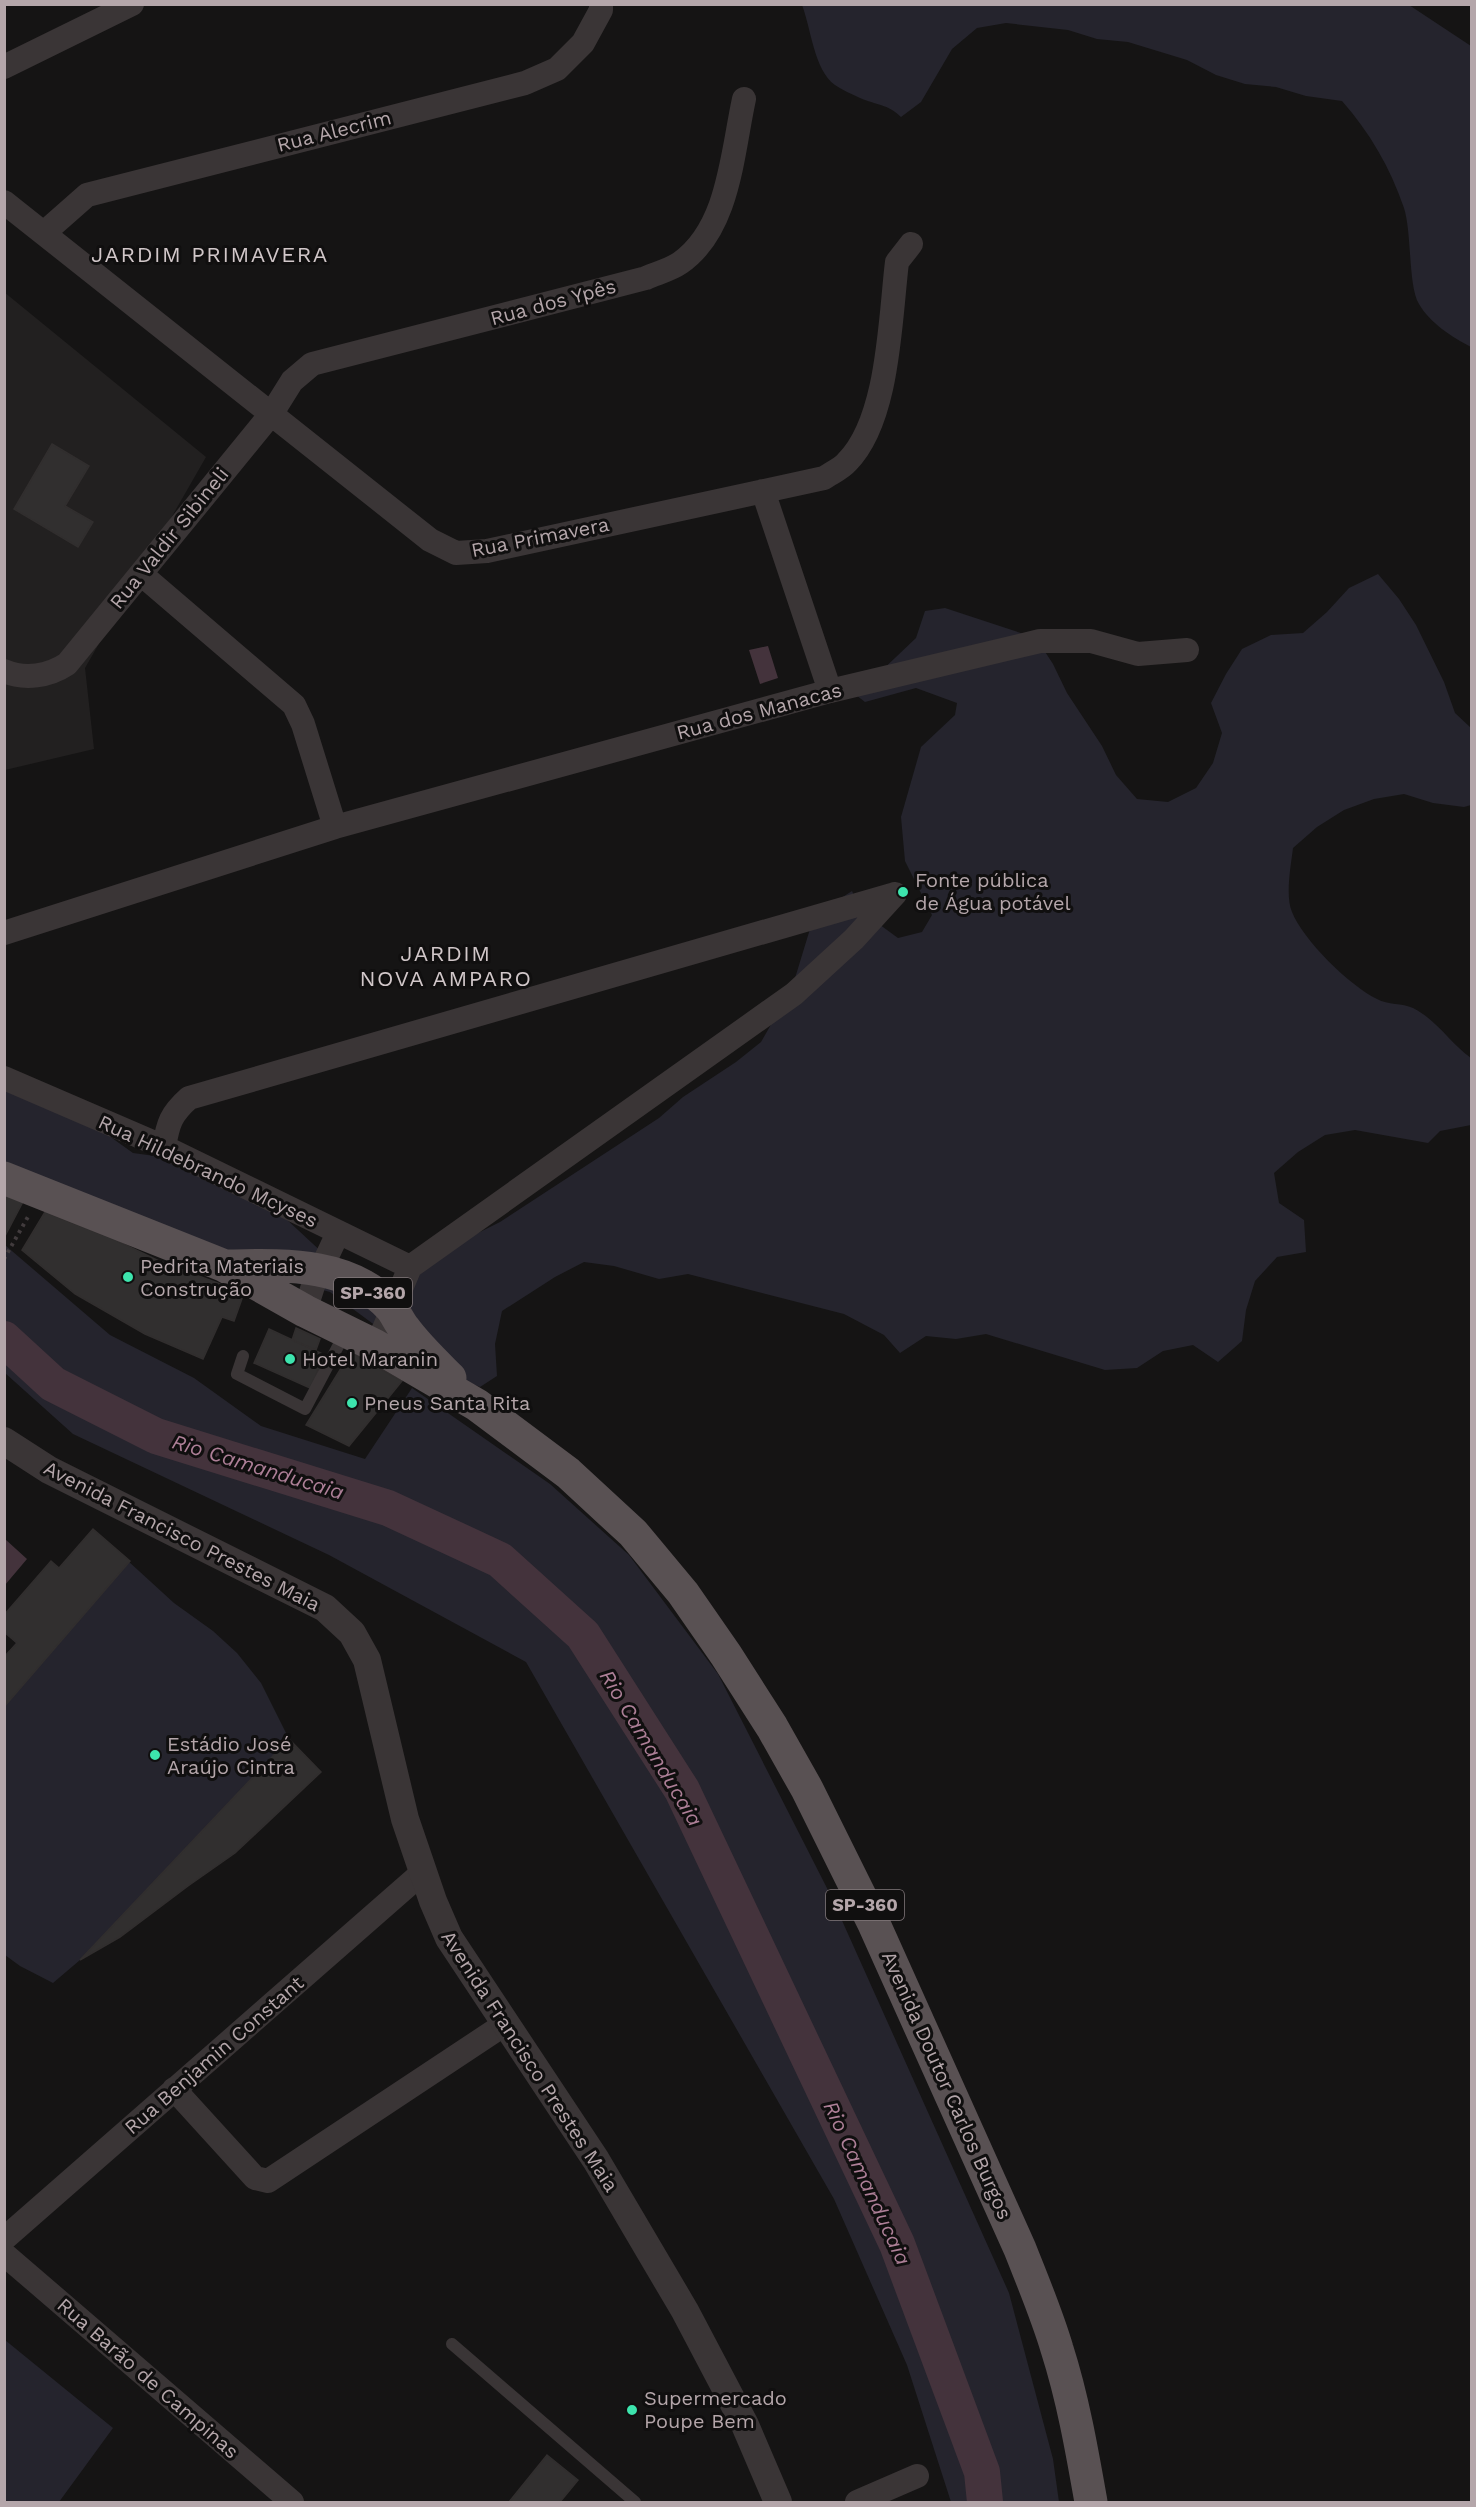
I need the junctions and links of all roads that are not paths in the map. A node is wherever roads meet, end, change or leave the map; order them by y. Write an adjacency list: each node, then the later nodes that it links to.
1 (132, 4): 3 (street)
2 (601, 4): 6 (street, Rua Alecrim)
3 (4, 67)
4 (744, 99): 8 (street, Rua dos Ypês)
5 (4, 202): 6 (street, Rua Primavera)
6 (45, 232): 8 (street, Rua Primavera)
7 (911, 244): 9 (street, Rua Primavera)
8 (272, 413): 9 (street, Rua Primavera); 10 (street, Rua Valdir Sibineli)
9 (764, 490): 13 (street)
10 (141, 574): 12 (street, Rua Valdir Sibineli); 14 (street)
11 (1187, 650): 13 (street, Rua dos Manacas)
12 (4, 671)
13 (830, 691): 14 (street, Rua dos Manacas)
14 (335, 827): 15 (street, Rua dos Manacas)
15 (4, 933)
16 (4, 1078): 17 (street, Rua Hildebrando Mcyses)
17 (164, 1147): 19 (street, Rua Hildebrando Mcyses); 21 (street)
18 (4, 1178): 20 (main road, Avenida Doutor Carlos Burgos / SP-360)
19 (338, 1233): 21 (street, Rua Hildebrando Mcyses); 22 (street)
20 (225, 1266): 22 (main road, Avenida Doutor Carlos Burgos / SP-360); 24 (main road, Avenida Doutor Carlos Burgos / SP-360)
21 (410, 1267): 23 (street)
22 (321, 1271): 23 (main road, Avenida Doutor Carlos Burgos / SP-360); 24 (street)
23 (391, 1308): 25 (street); 27 (main road, Avenida Doutor Carlos Burgos / SP-360)
24 (305, 1311): 25 (main road, Avenida Doutor Carlos Burgos / SP-360)
25 (360, 1338): 26 (lane); 27 (main road, Avenida Doutor Carlos Burgos / SP-360)
26 (243, 1356)
27 (477, 1405): 40 (main road, Avenida Doutor Carlos Burgos / SP-360)
28 (4, 1441): 29 (street, Avenida Francisco Prestes Maia)
29 (423, 1872): 30 (street, Avenida Francisco Prestes Maia); 31 (street, Rua Benjamin Constant)
30 (505, 2024): 31 (street); 38 (street, Avenida Francisco Prestes Maia)
31 (174, 2089): 32 (street, Rua Benjamin Constant)
32 (4, 2239)
33 (4, 2254): 36 (street, Rua Barão de Campinas)
34 (453, 2344): 37 (lane)
35 (917, 2476): 39 (street)
36 (292, 2502)
37 (635, 2502)
38 (778, 2502)
39 (857, 2502)
40 (1091, 2502)

